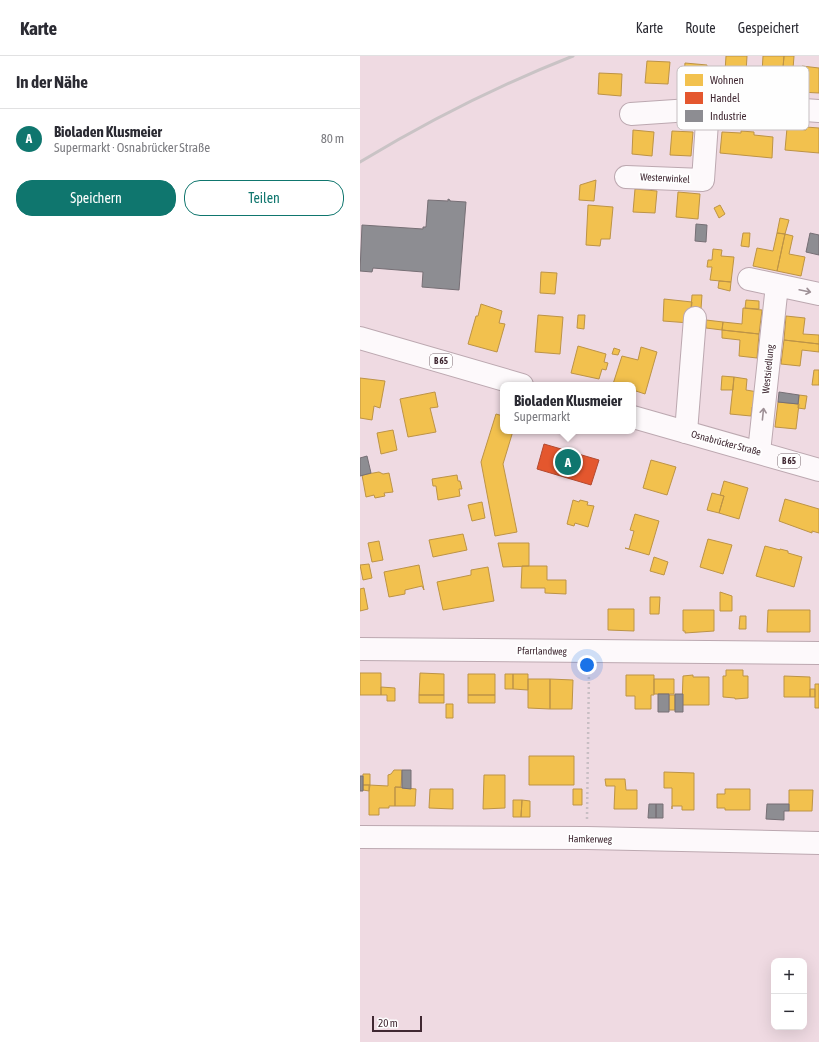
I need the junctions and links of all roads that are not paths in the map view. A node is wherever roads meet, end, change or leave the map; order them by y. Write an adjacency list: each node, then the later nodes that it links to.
1 (677, 110): 4 (street)
2 (809, 110): 3 (street)
3 (819, 111)
4 (631, 114)
5 (706, 130): 6 (street, Westerwinkel)
6 (626, 176)
7 (749, 279): 8 (street)
8 (777, 285): 9 (street, one-way to 9); 15 (street, Westsiedlung, one-way to 8)
9 (819, 294)
10 (695, 318): 14 (street)
11 (360, 338): 12 (street, B 65)
12 (512, 382)
13 (636, 418): 14 (street, Osnabrücker Straße / B 65)
14 (686, 432): 15 (street, Osnabrücker Straße / B 65)
15 (759, 452): 16 (street, Osnabrücker Straße / B 65)
16 (819, 470)
17 (360, 649): 18 (street, Pfarrlandweg)
18 (819, 653)
19 (360, 837): 20 (street, Hamkerweg)
20 (819, 843)

